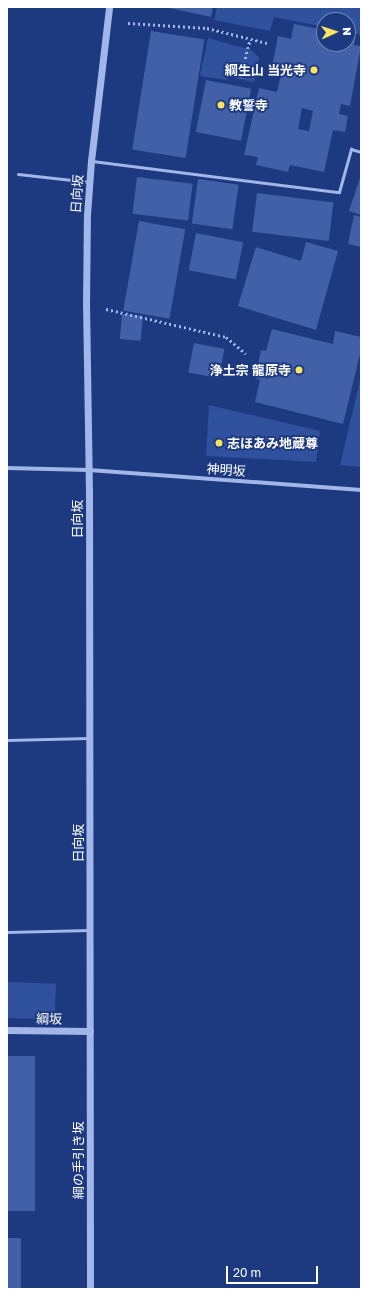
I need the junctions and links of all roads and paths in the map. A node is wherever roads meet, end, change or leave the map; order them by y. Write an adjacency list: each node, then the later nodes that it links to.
1 (109, 7): 2 (street, 日向坂)
2 (107, 22): 3 (path); 7 (street, 日向坂)
3 (250, 39): 4 (path); 5 (path)
4 (267, 43)
5 (240, 78)
6 (361, 152): 7 (lane)
7 (91, 161): 9 (street, 日向坂)
8 (18, 174): 9 (lane)
9 (90, 182): 10 (street, 日向坂)
10 (86, 305): 11 (path); 13 (street, 日向坂)
11 (246, 354)
12 (7, 468): 13 (street, 神明坂)
13 (89, 470): 14 (street, 神明坂); 15 (street, 日向坂)
14 (361, 490)
15 (89, 738): 16 (lane); 17 (street, 日向坂)
16 (7, 740)
17 (90, 930): 18 (lane); 20 (street, 日向坂)
18 (7, 932)
19 (7, 1030): 20 (street, 綱坂)
20 (90, 1031): 21 (street, 綱の手引き坂)
21 (90, 1289)

